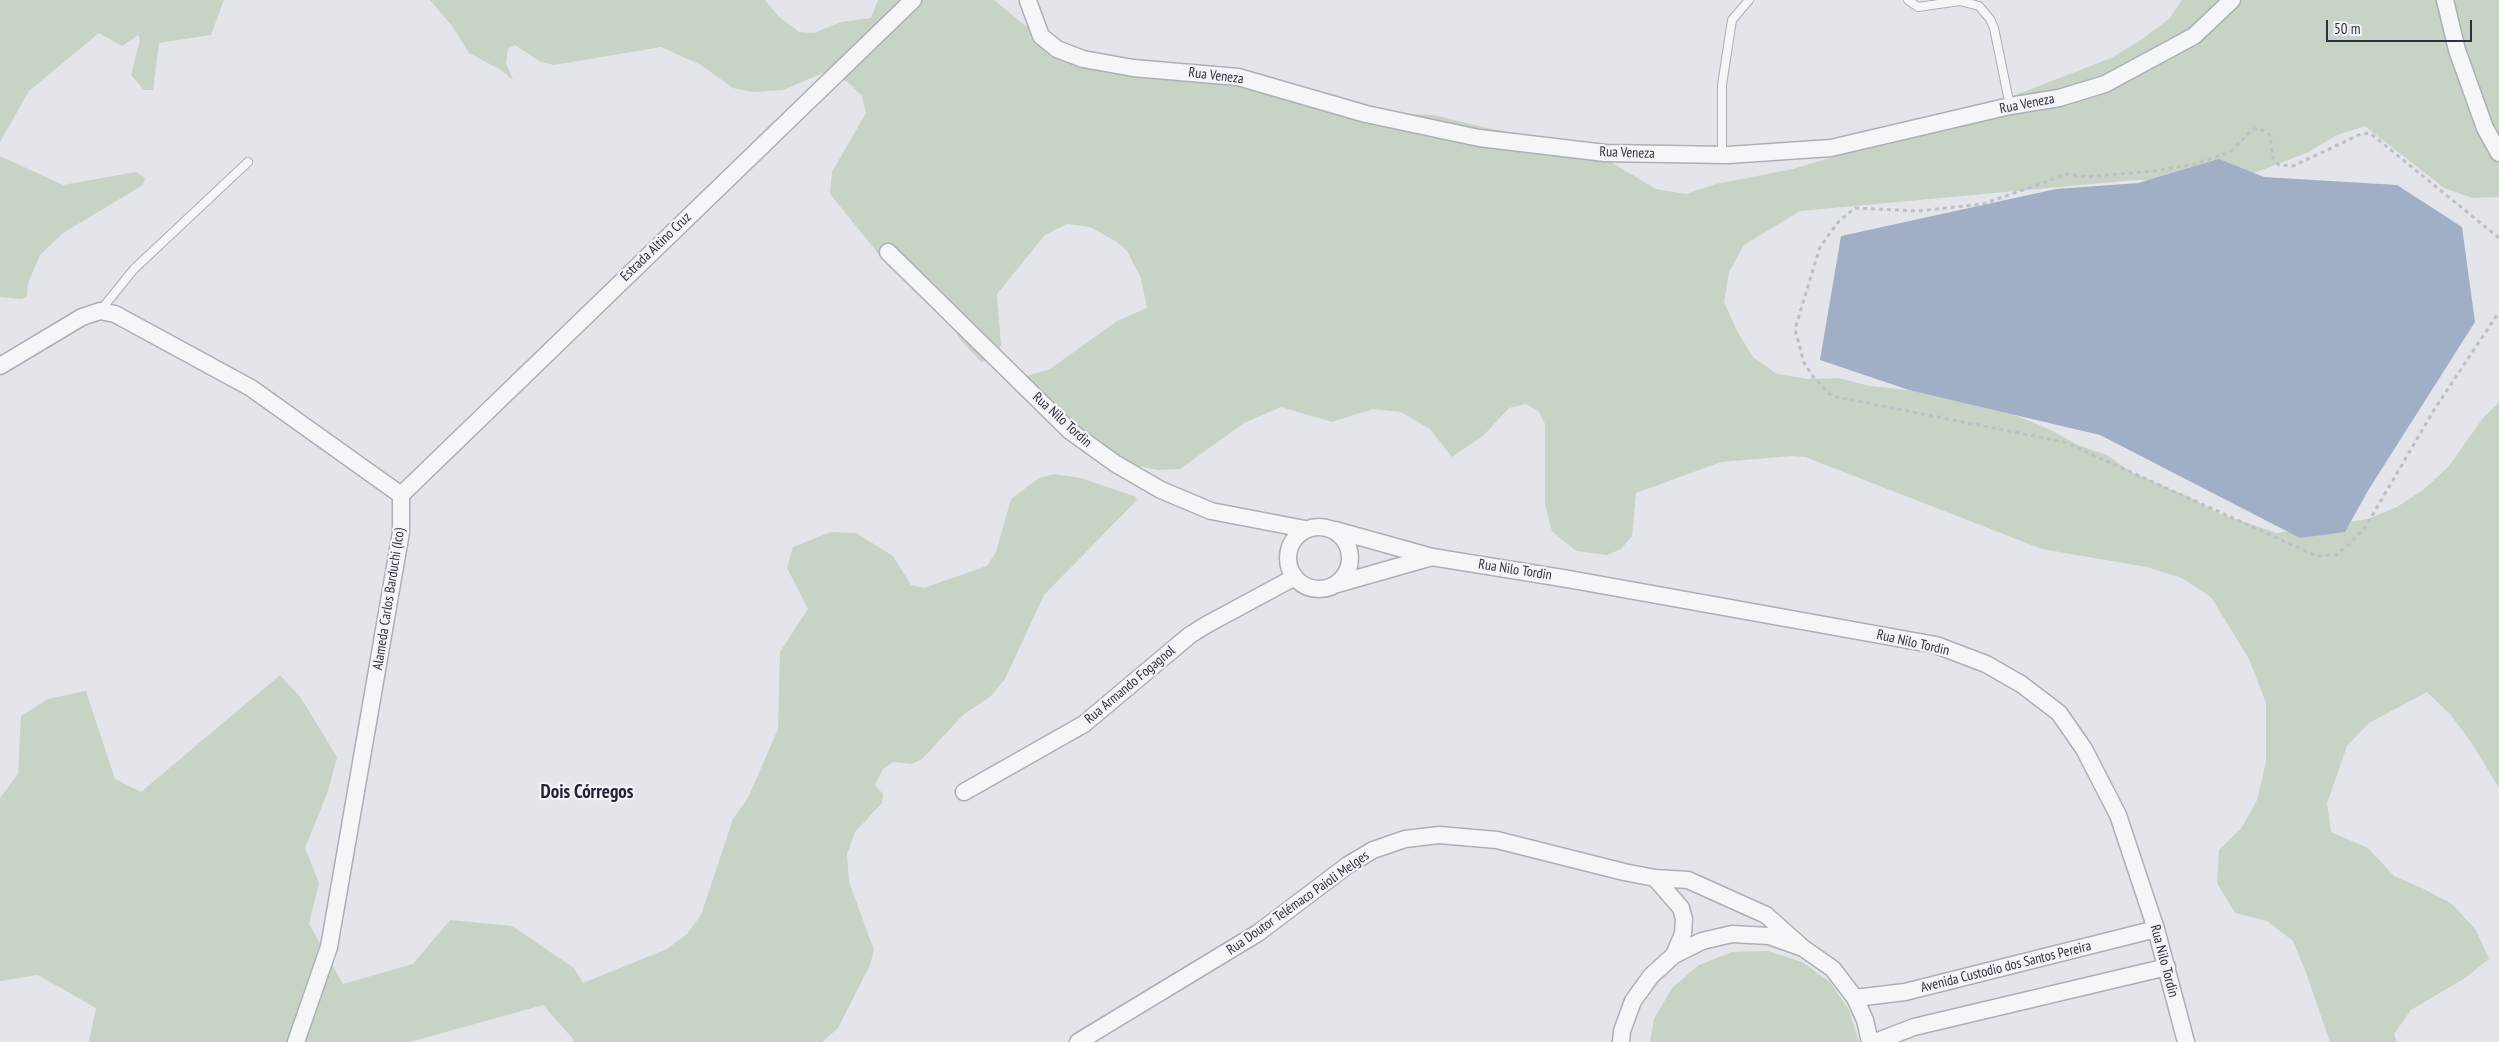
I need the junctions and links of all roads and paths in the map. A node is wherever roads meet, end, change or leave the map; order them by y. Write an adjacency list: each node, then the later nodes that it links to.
1 (913, 0): 16 (street, Estrada Altino Cruz)
2 (1749, 0): 9 (lane)
3 (1908, 0): 7 (lane)
4 (2232, 0): 7 (street, Rua Veneza)
5 (2445, 0): 8 (street)
6 (1028, 1): 9 (street, Rua Veneza)
7 (2010, 106): 9 (street, Rua Veneza)
8 (2499, 153)
9 (1722, 155)
10 (248, 162): 13 (lane)
11 (2499, 238): 14 (path)
12 (888, 252): 17 (street, Rua Nilo Tordin)
13 (100, 311): 15 (street); 16 (street)
14 (2499, 312)
15 (0, 366)
16 (401, 495): 29 (street, Alameda Carlos Barduchi (Ico))
17 (1305, 529): 18 (street); 20 (street)
18 (1335, 530): 19 (street, Rua Nilo Tordin); 21 (street)
19 (1432, 557): 21 (street, Rua Nilo Tordin); 24 (street, Rua Nilo Tordin)
20 (1295, 578): 21 (street); 22 (street, Rua Armando Fogagnol)
21 (1337, 584)
22 (964, 792)
23 (1654, 878): 25 (street, Rua Doutor Telémaco Paioli Melges); 26 (street); 30 (street, Rua Doutor Telémaco Paioli Melges)
24 (2156, 929): 27 (street, Rua Nilo Tordin); 28 (street, Avenida Custodio dos Santos Pereira)
25 (1803, 948): 26 (street); 28 (street)
26 (1674, 955): 31 (street)
27 (2166, 967): 33 (street); 34 (street, Rua Nilo Tordin)
28 (1855, 998): 32 (street)
29 (296, 1042)
30 (1078, 1042)
31 (1621, 1042)
32 (1870, 1042)
33 (1875, 1042)
34 (2186, 1042)

